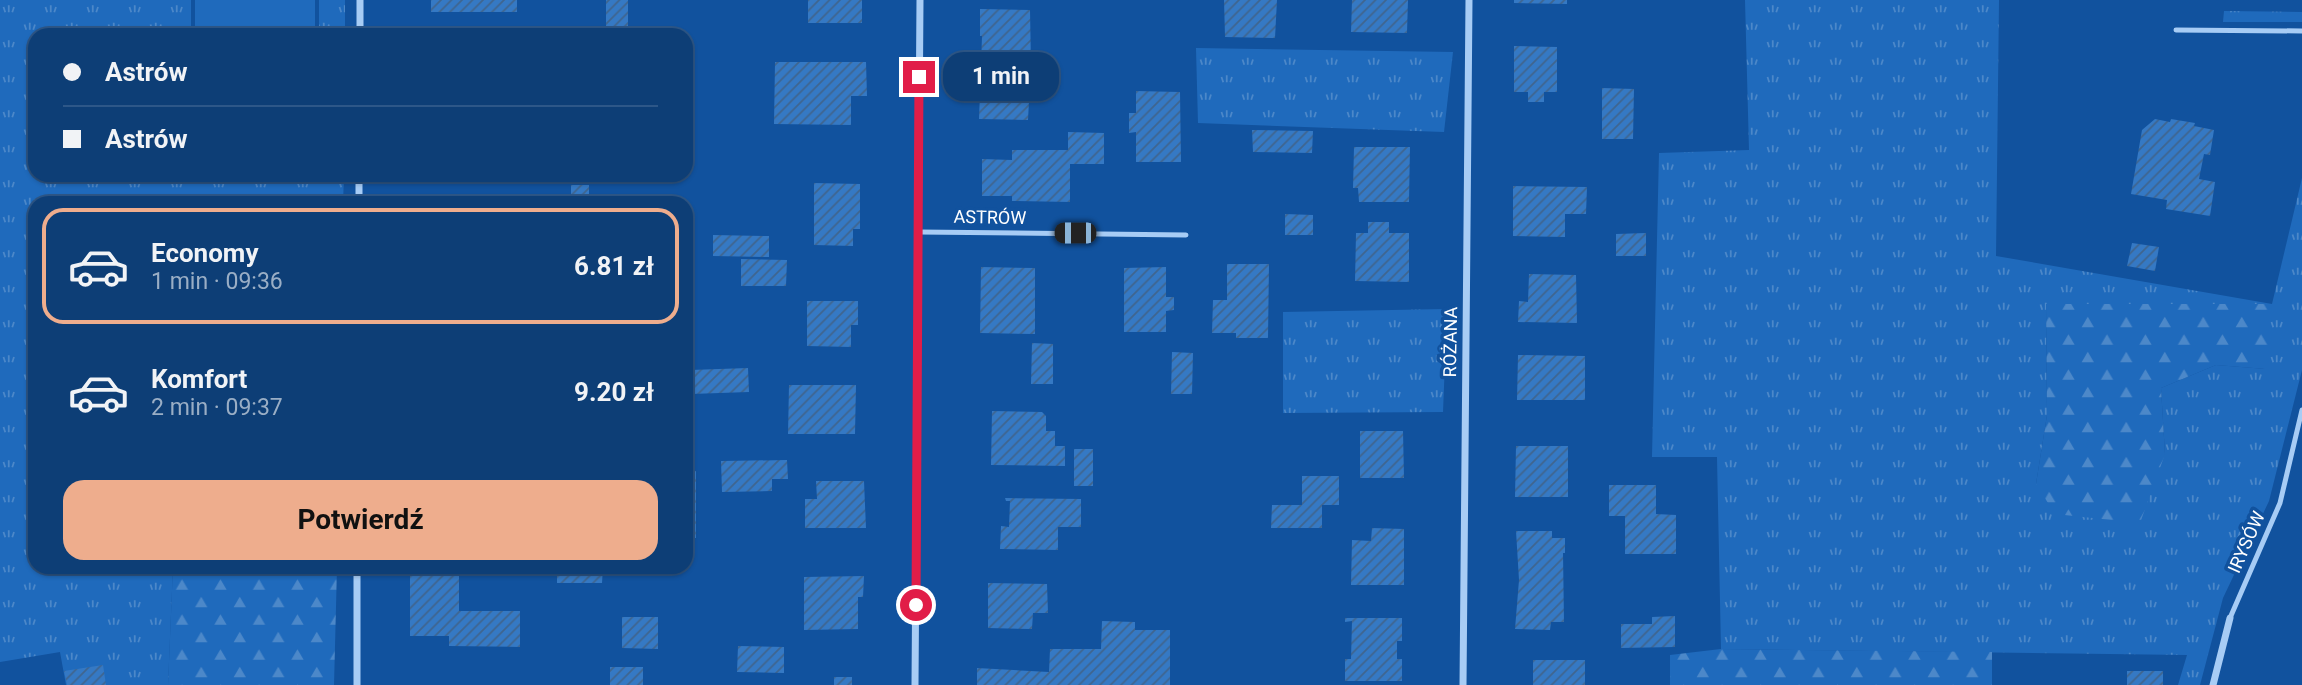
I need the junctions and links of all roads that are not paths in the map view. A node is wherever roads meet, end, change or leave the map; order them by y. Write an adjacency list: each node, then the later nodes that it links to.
1 (360, 0): 4 (street)
2 (920, 0): 7 (street)
3 (1469, 0): 14 (street, RÓŻANA)
4 (360, 28)
5 (2176, 30): 6 (lane)
6 (2302, 31)
7 (919, 232): 8 (lane, ASTRÓW); 13 (street)
8 (1186, 235)
9 (2302, 410): 11 (lane, IRYSÓW)
10 (357, 574): 12 (street)
11 (2230, 618): 15 (street, IRYSÓW)
12 (357, 685)
13 (915, 685)
14 (1463, 685)
15 (2213, 685)

